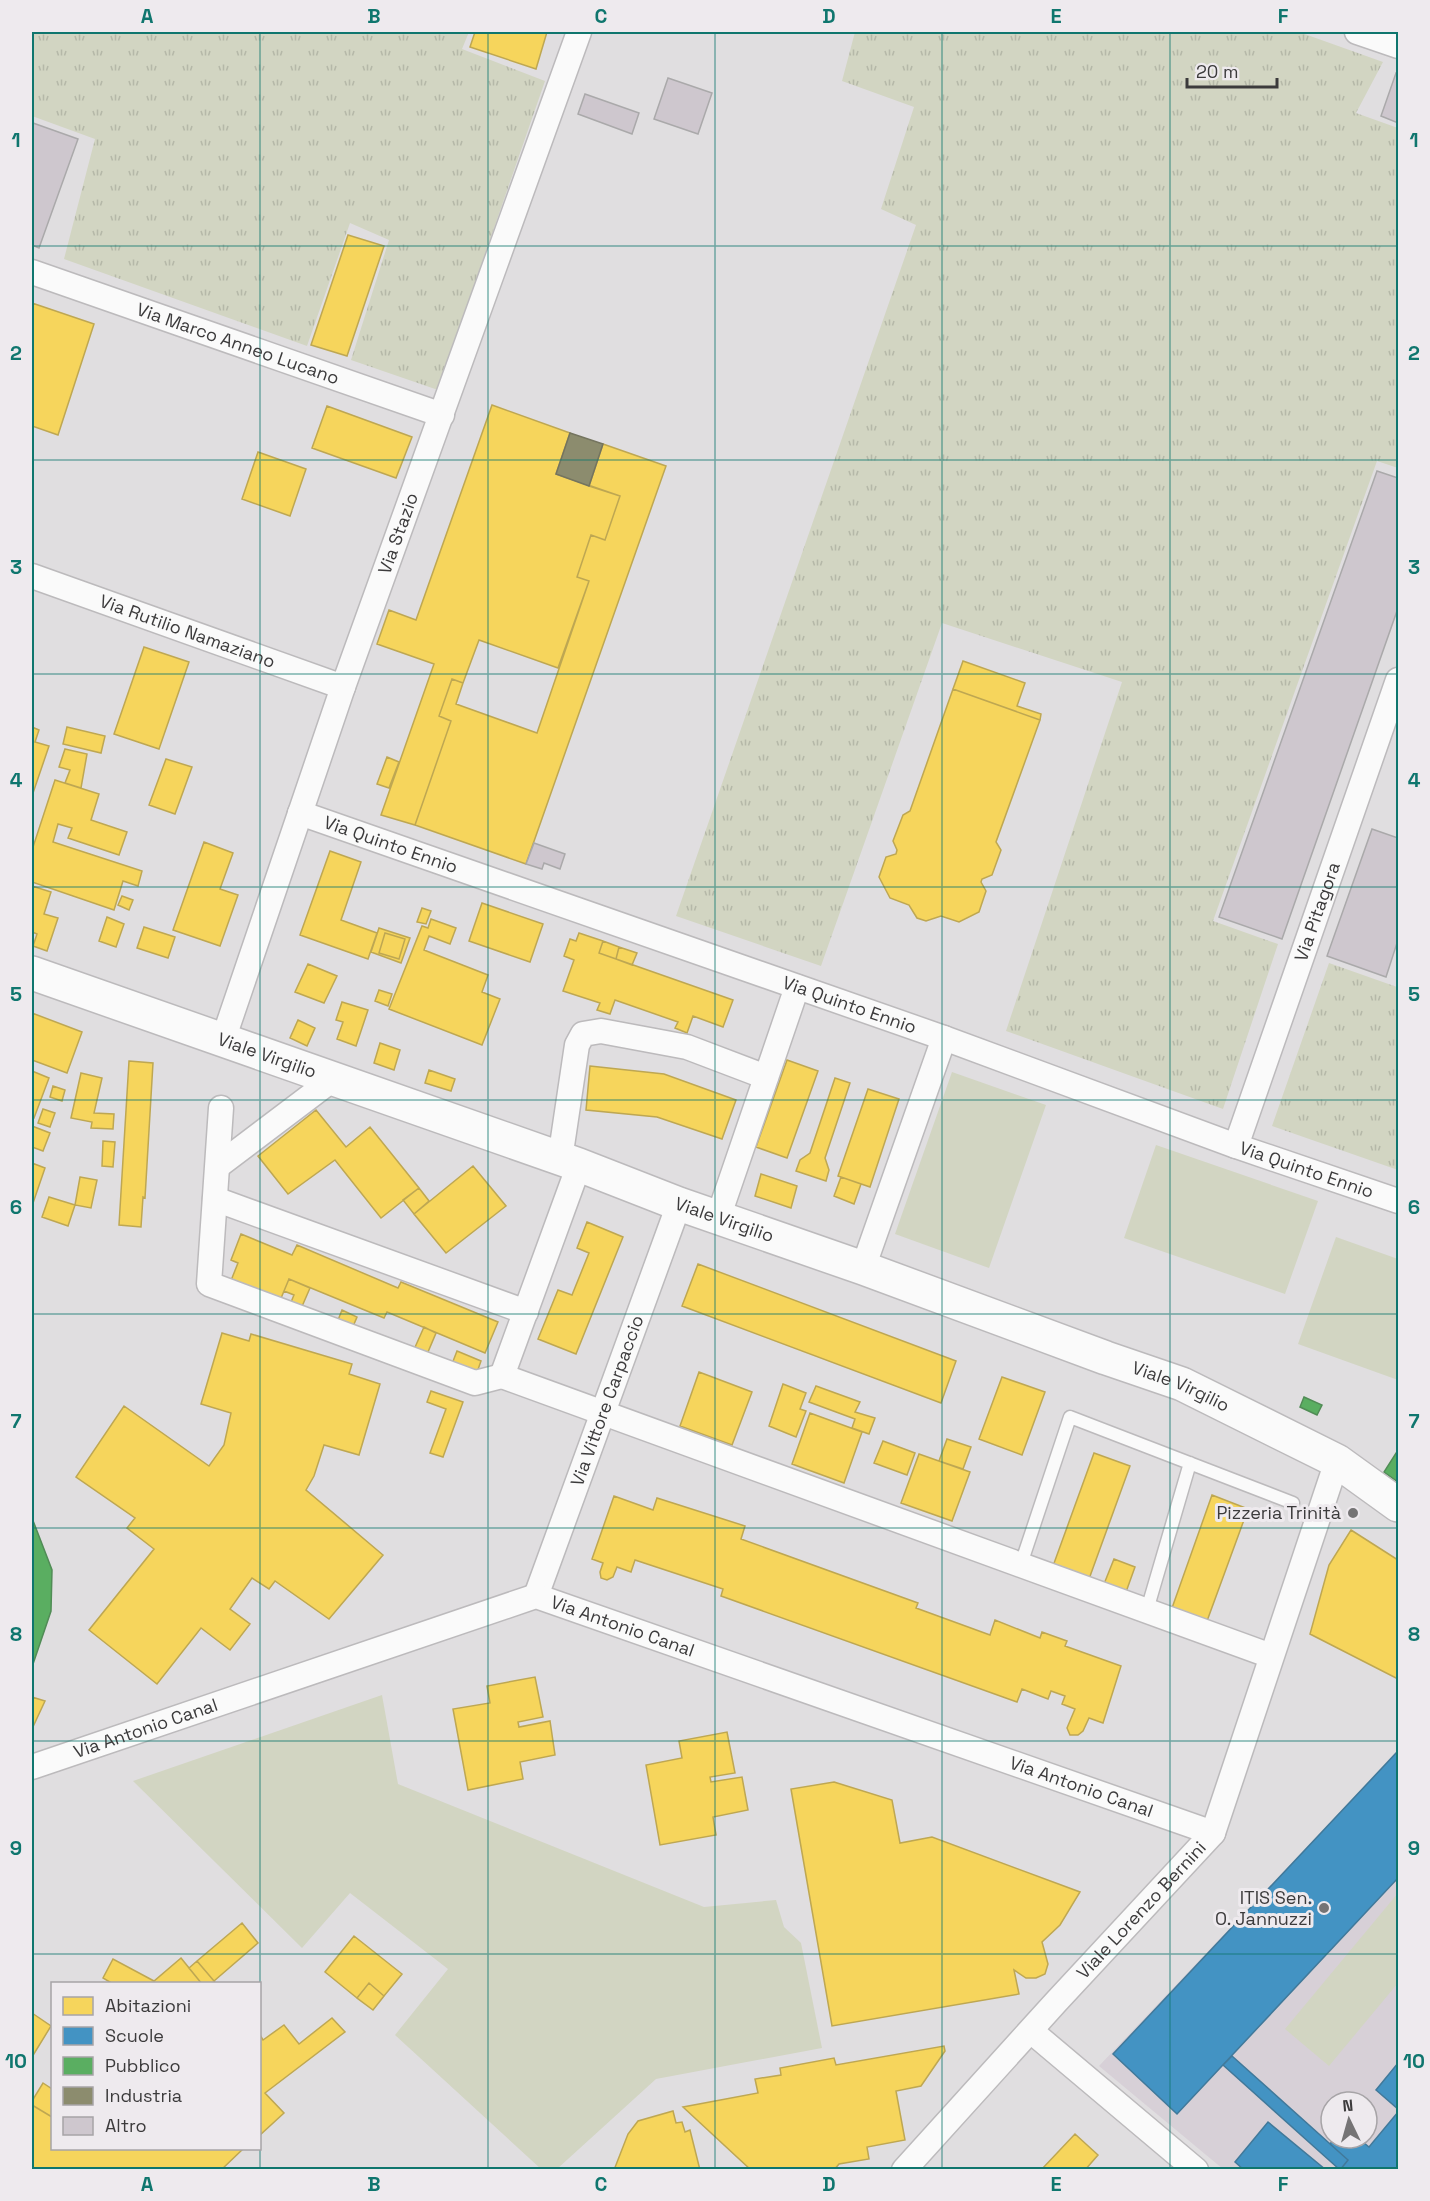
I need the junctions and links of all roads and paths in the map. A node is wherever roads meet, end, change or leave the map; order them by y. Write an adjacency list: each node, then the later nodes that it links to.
1 (579, 32): 5 (street, Via Stazio)
2 (1357, 32): 3 (street)
3 (1398, 46)
4 (32, 272): 5 (street, Via Marco Anneo Lucano)
5 (442, 415): 8 (street, Via Stazio)
6 (32, 576): 8 (street, Via Rutilio Namaziano)
7 (1398, 680): 17 (street, Via Pitagora)
8 (344, 687): 9 (street, Via Stazio)
9 (300, 813): 11 (street, Via Quinto Ennio); 13 (street, Via Stazio)
10 (32, 973): 13 (street, Viale Virgilio)
11 (796, 987): 12 (street, Via Quinto Ennio); 14 (street)
12 (944, 1038): 17 (street, Via Quinto Ennio); 24 (street)
13 (224, 1040): 15 (street, Viale Virgilio)
14 (766, 1077): 18 (street); 23 (street)
15 (333, 1079): 18 (street, Viale Virgilio); 19 (street)
16 (222, 1108): 19 (street)
17 (1236, 1146): 21 (street, Via Quinto Ennio)
18 (569, 1162): 22 (street, Viale Virgilio); 25 (street)
19 (218, 1166): 20 (street)
20 (215, 1199): 25 (street); 26 (street)
21 (1398, 1201)
22 (679, 1204): 23 (street, Viale Virgilio); 27 (street, Via Vittore Carpaccio)
23 (718, 1218): 24 (street, Viale Virgilio)
24 (863, 1268): 28 (street, Viale Virgilio)
25 (526, 1312): 26 (street)
26 (502, 1376): 27 (street)
27 (603, 1413): 32 (street); 33 (street, Via Vittore Carpaccio)
28 (1337, 1461): 31 (street, Viale Virgilio); 35 (street, Viale Lorenzo Bernini)
29 (1191, 1463): 30 (lane); 32 (lane); 34 (lane)
30 (1293, 1503)
31 (1398, 1505)
32 (1021, 1564): 34 (street)
33 (536, 1596): 36 (street, Via Antonio Canal); 37 (street, Via Antonio Canal)
34 (1146, 1610): 35 (street)
35 (1271, 1656): 37 (street, Viale Lorenzo Bernini)
36 (32, 1767)
37 (1213, 1833): 38 (street, Viale Lorenzo Bernini)
38 (1031, 2031): 39 (street, Viale Lorenzo Bernini); 40 (street)
39 (904, 2169)
40 (1196, 2169)

